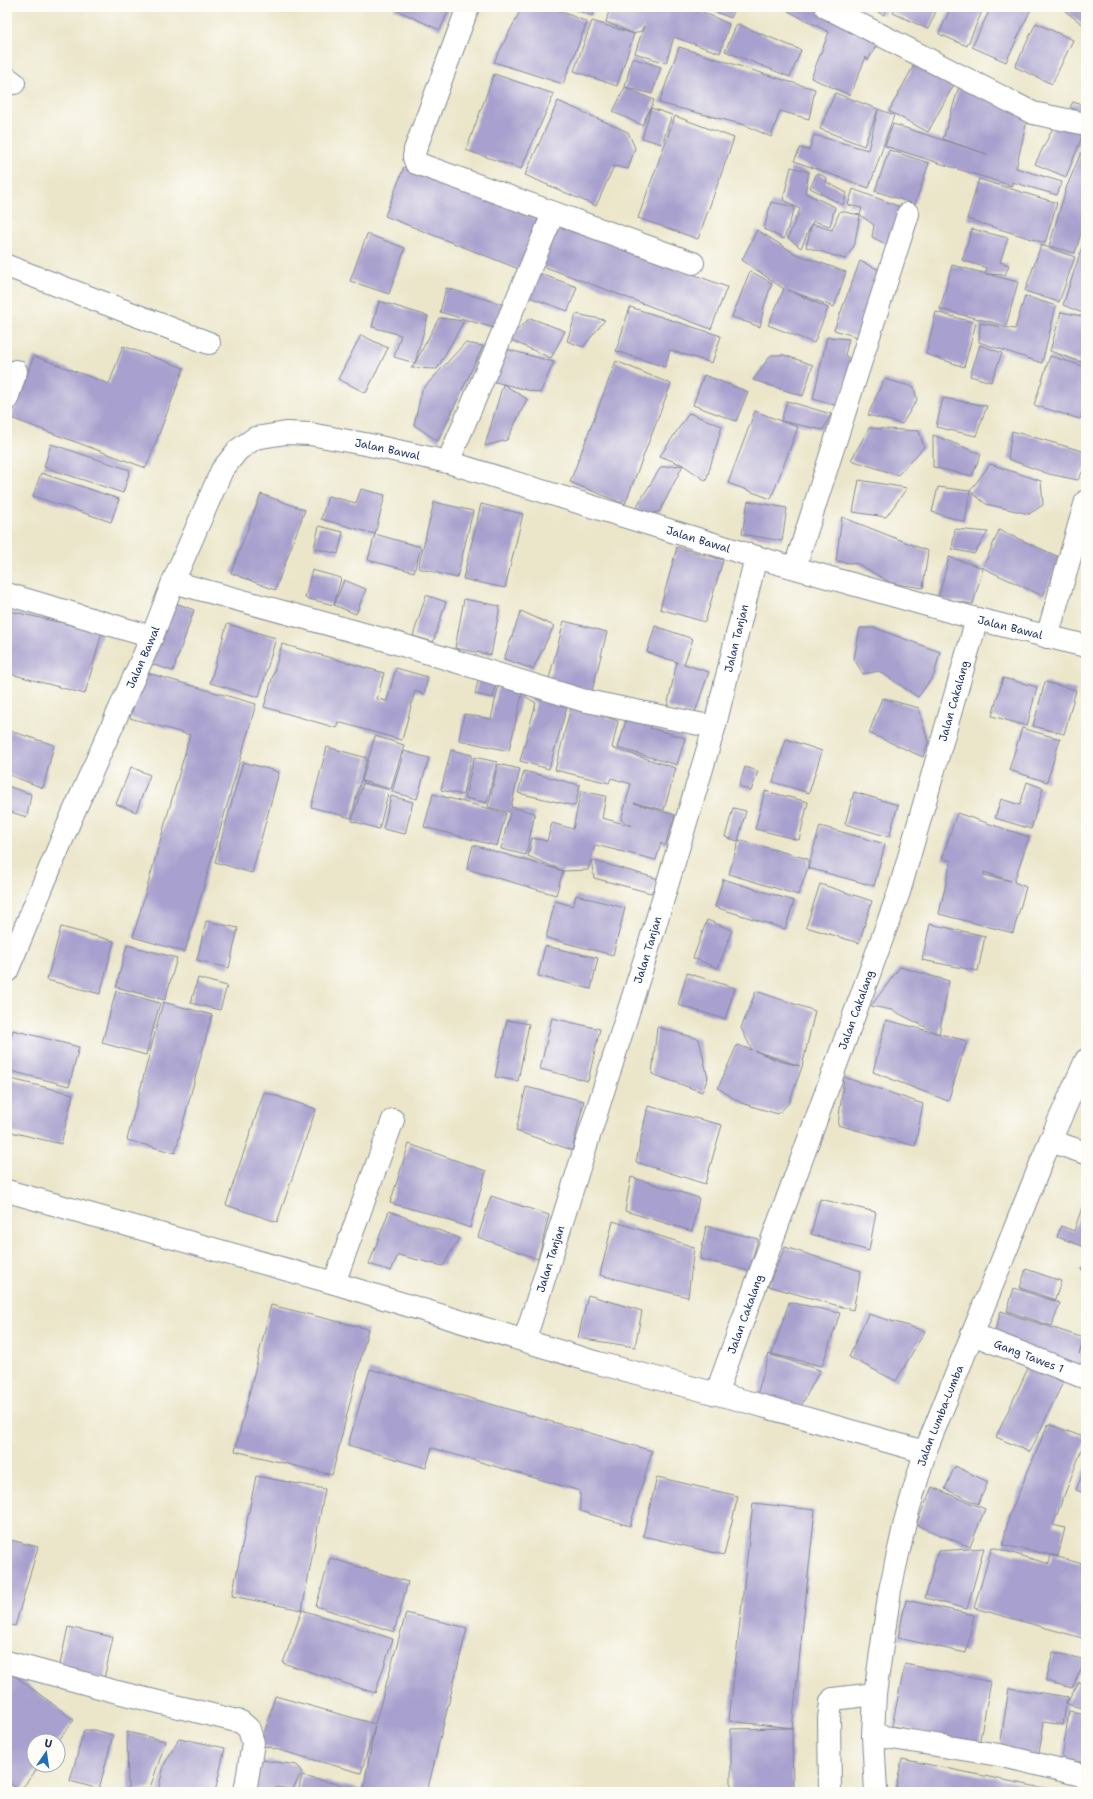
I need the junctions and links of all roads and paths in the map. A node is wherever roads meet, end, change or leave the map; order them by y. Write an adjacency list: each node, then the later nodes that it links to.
1 (468, 7): 4 (street)
2 (826, 7): 3 (street)
3 (1086, 124)
4 (553, 214): 6 (street); 11 (street)
5 (908, 214): 14 (street)
6 (693, 263)
7 (7, 266): 8 (street)
8 (209, 343)
9 (16, 371): 10 (street)
10 (7, 399)
11 (448, 462): 13 (street, Jalan Bawal); 15 (street, Jalan Bawal)
12 (1086, 501): 19 (street)
13 (756, 556): 14 (street, Jalan Bawal); 21 (street, Jalan Tanjan)
14 (795, 567): 17 (street, Jalan Bawal)
15 (173, 582): 18 (street, Jalan Bawal); 21 (street)
16 (7, 594): 18 (street)
17 (976, 619): 19 (street, Jalan Bawal); 32 (street, Jalan Cakalang)
18 (152, 637): 22 (street, Jalan Bawal)
19 (1047, 637): 20 (street, Jalan Bawal)
20 (1086, 646)
21 (715, 725): 30 (street, Jalan Tanjan)
22 (9, 959)
23 (1086, 1060): 25 (street, Jalan Lumba-Lumba)
24 (393, 1120): 28 (street)
25 (1050, 1141): 26 (street); 29 (street, Jalan Lumba-Lumba)
26 (1086, 1153)
27 (7, 1191): 28 (street)
28 (334, 1283): 30 (street)
29 (972, 1334): 31 (street, Gang Tawes 1); 33 (street, Jalan Lumba-Lumba)
30 (525, 1339): 32 (street)
31 (1086, 1378)
32 (716, 1394): 33 (street)
33 (925, 1452): 35 (street, Jalan Lumba-Lumba)
34 (7, 1662): 38 (street)
35 (875, 1694): 36 (street, Jalan Lumba-Lumba); 39 (street)
36 (873, 1735): 37 (street); 40 (street, Jalan Lumba-Lumba)
37 (1086, 1776)
38 (245, 1792)
39 (830, 1792)
40 (876, 1792)

